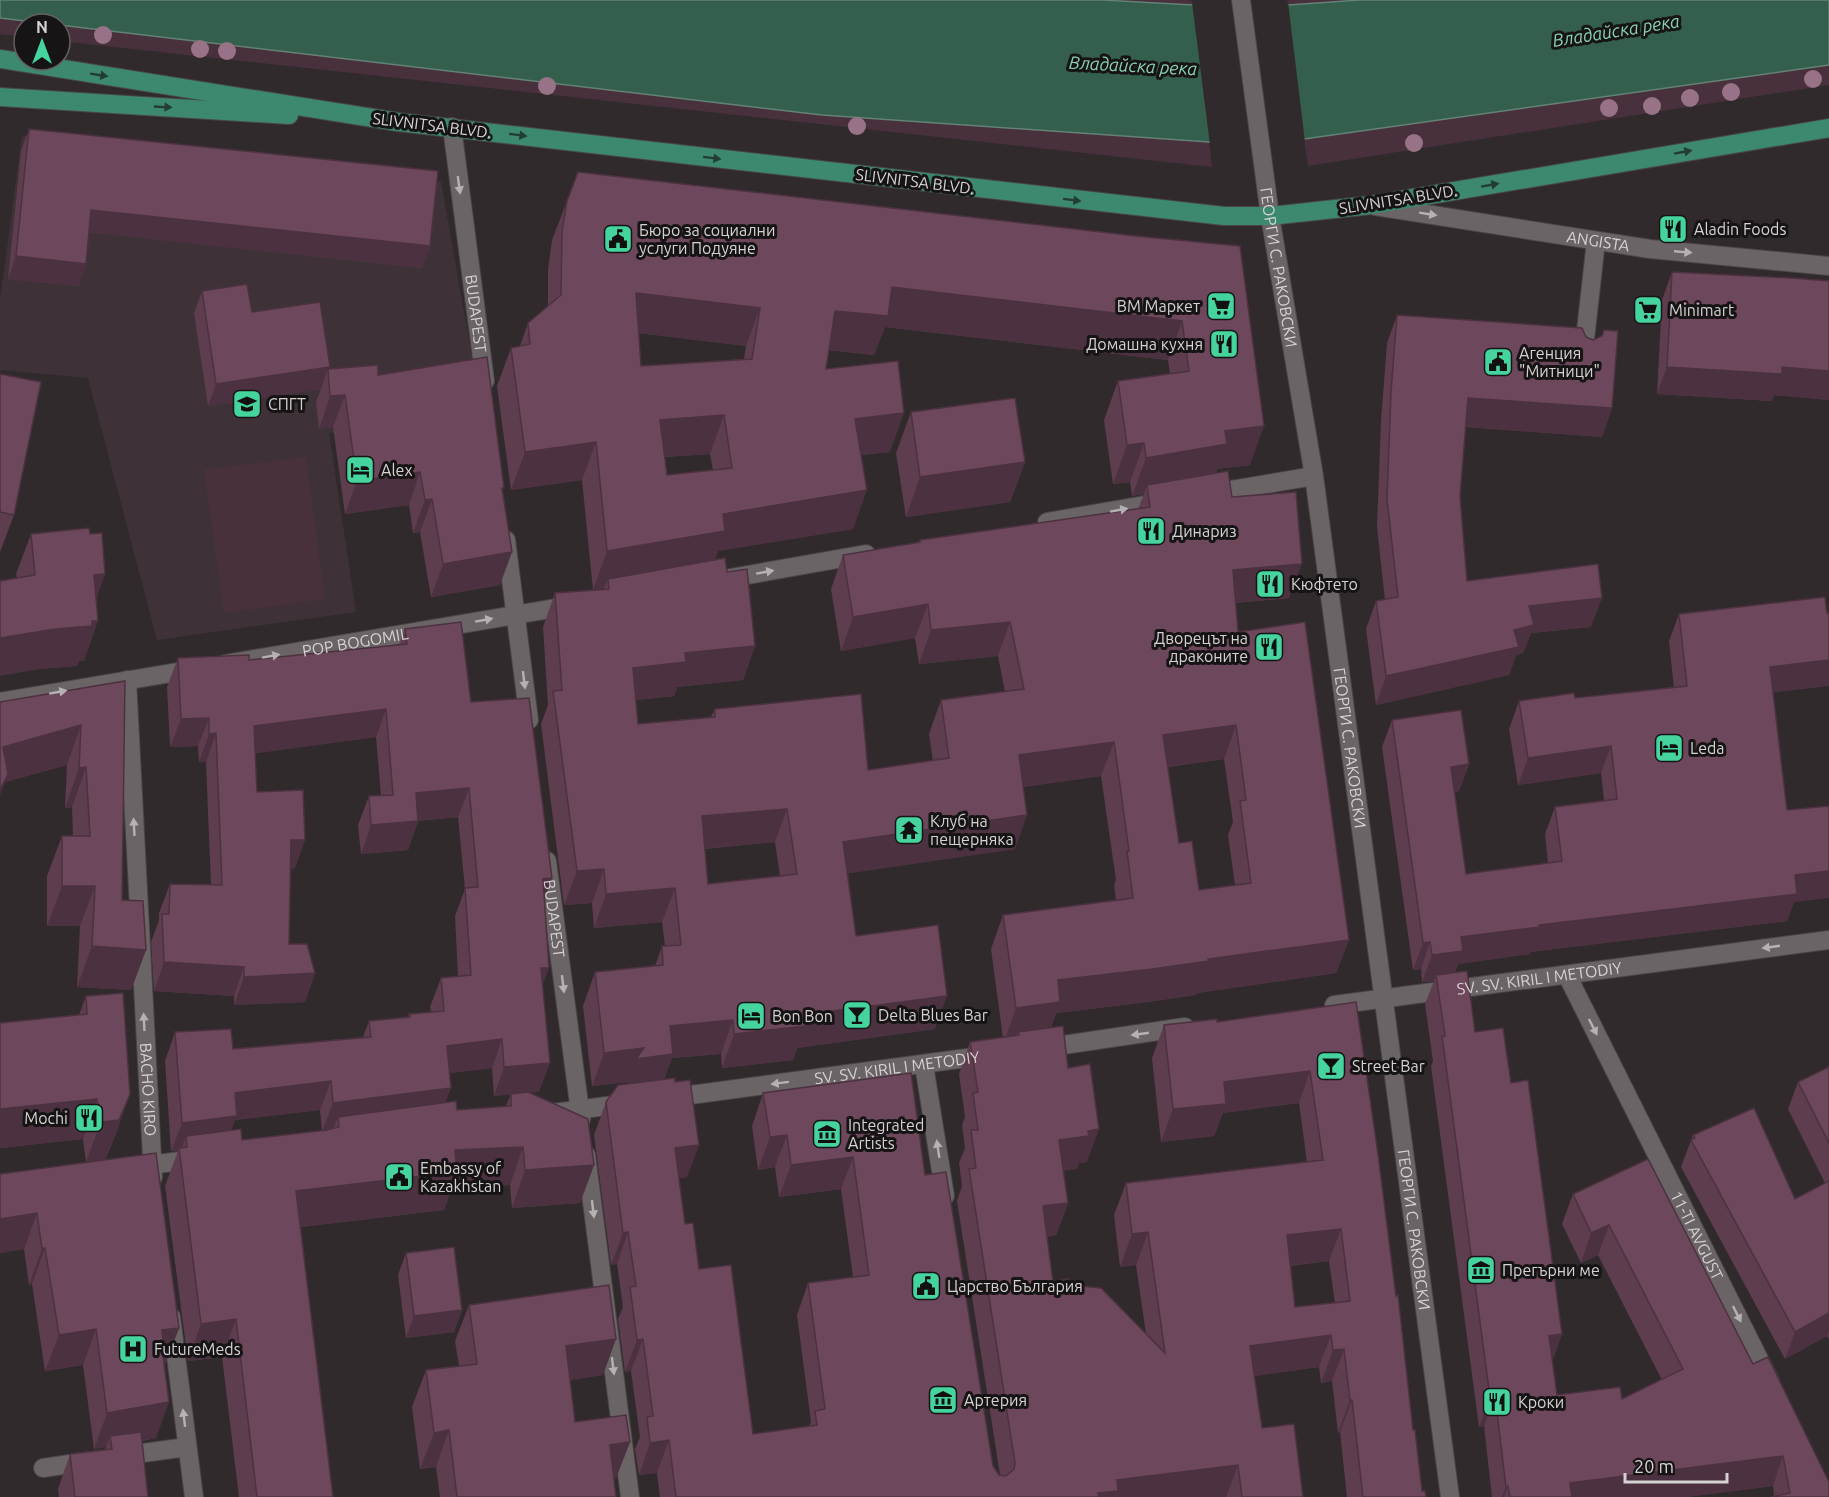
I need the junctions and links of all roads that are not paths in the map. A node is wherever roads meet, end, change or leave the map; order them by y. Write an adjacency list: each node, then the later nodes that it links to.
1 (1240, 0): 8 (street, ГЕОРГИ С. РАКОВСКИ)
2 (0, 59): 4 (main road, SLIVNITSA BLVD., one-way to 4)
3 (0, 97): 4 (main road, one-way to 4)
4 (398, 122): 5 (main road, SLIVNITSA BLVD.)
5 (452, 127): 8 (main road, SLIVNITSA BLVD., one-way to 8); 12 (street, BUDAPEST, one-way to 12)
6 (1829, 128): 7 (main road, SLIVNITSA BLVD., one-way to 6)
7 (1371, 205): 8 (main road, SLIVNITSA BLVD.); 9 (street, ANGISTA, one-way to 9)
8 (1270, 216): 13 (street, ГЕОРГИ С. РАКОВСКИ)
9 (1596, 241): 10 (street, ANGISTA, one-way to 10); 11 (street)
10 (1829, 266)
11 (1583, 357)
12 (486, 393)
13 (1314, 476): 15 (street, one-way to 13); 26 (street, ГЕОРГИ С. РАКОВСКИ)
14 (503, 521): 19 (street)
15 (1030, 525)
16 (888, 550): 17 (street, one-way to 16)
17 (709, 581)
18 (595, 601): 19 (street, POP BOGOMIL)
19 (515, 615): 20 (street, POP BOGOMIL, one-way to 19); 22 (street, one-way to 22)
20 (127, 680): 21 (street, POP BOGOMIL, one-way to 20); 35 (street, BACHO KIRO, one-way to 20)
21 (0, 702)
22 (531, 737)
23 (544, 839): 32 (street, BUDAPEST, one-way to 32)
24 (1829, 940): 25 (street, SV. SV. KIRIL I METODIY, one-way to 25)
25 (1567, 975): 26 (street, SV. SV. KIRIL I METODIY); 40 (street, 11-TI AVGUST, one-way to 40)
26 (1385, 999): 27 (street, SV. SV. KIRIL I METODIY); 45 (street, ГЕОРГИ С. РАКОВСКИ)
27 (1311, 1009)
28 (1206, 1024): 29 (street, one-way to 29)
29 (1030, 1049)
30 (1006, 1053): 31 (street, SV. SV. KIRIL I METODIY)
31 (924, 1065): 32 (street, SV. SV. KIRIL I METODIY, one-way to 32); 38 (street, one-way to 31)
32 (580, 1109): 33 (street, SV. SV. KIRIL I METODIY); 44 (street, BUDAPEST, one-way to 44)
33 (534, 1115)
34 (209, 1157): 35 (street)
35 (151, 1165): 36 (street); 37 (street, BACHO KIRO)
36 (116, 1169)
37 (156, 1200)
38 (948, 1217)
39 (168, 1294): 41 (street, one-way to 39)
40 (1780, 1401)
41 (187, 1447): 42 (street); 43 (street)
42 (43, 1468)
43 (194, 1497)
44 (630, 1497)
45 (1450, 1497)

